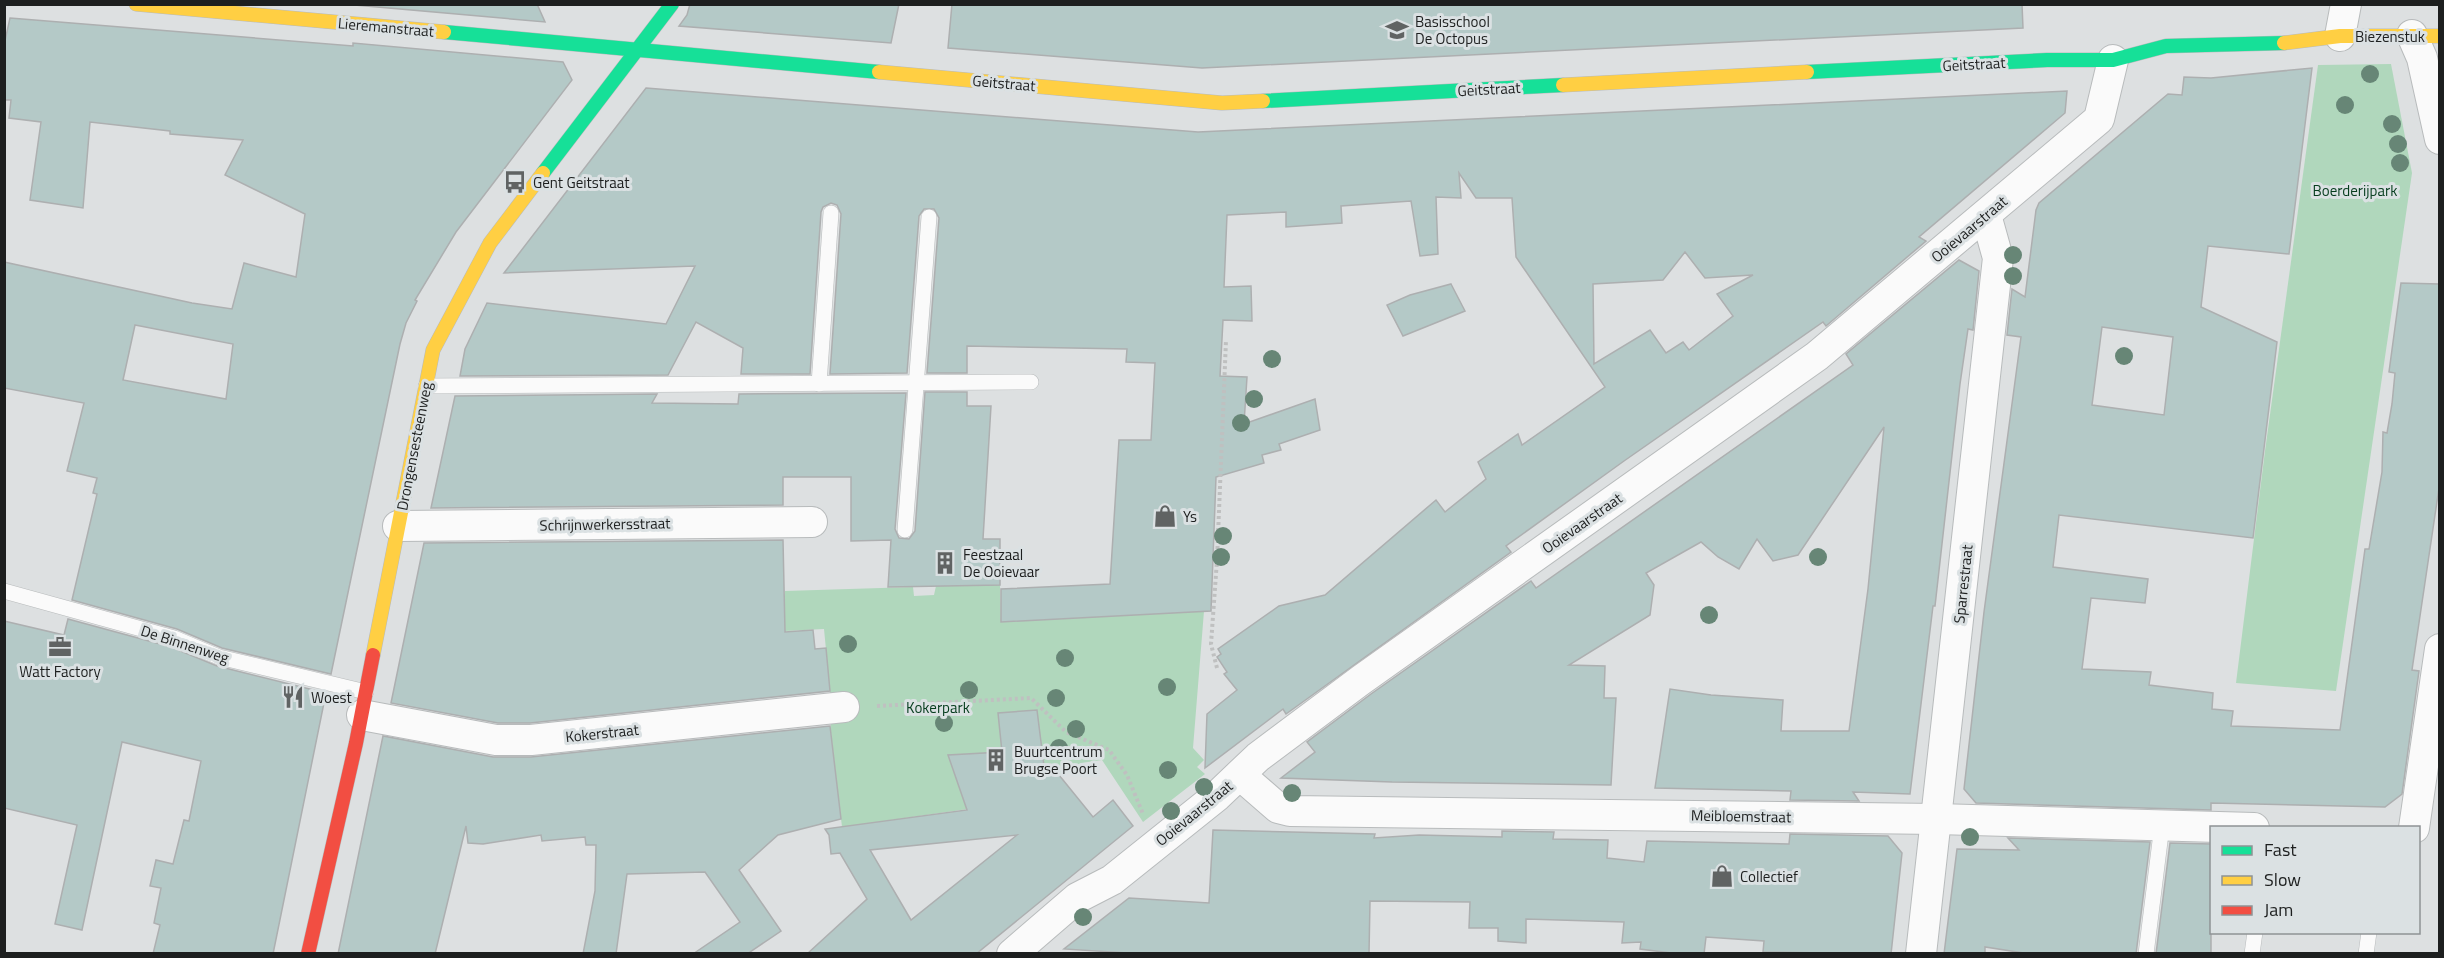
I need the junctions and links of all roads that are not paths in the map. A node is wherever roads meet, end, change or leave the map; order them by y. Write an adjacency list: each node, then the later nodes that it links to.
1 (136, 4): 6 (street, Lieremanstraat)
2 (672, 4): 6 (street, Drongensesteenweg)
3 (2346, 4): 5 (street)
4 (2426, 35): 5 (street, Biezenstuk); 8 (street)
5 (2340, 36): 7 (street, Geitstraat)
6 (637, 50): 7 (street, Geitstraat); 15 (street, Drongensesteenweg)
7 (2113, 60): 10 (street, Ooievaarstraat)
8 (2439, 139)
9 (831, 213): 14 (lane)
10 (1986, 215): 23 (street, Ooievaarstraat); 24 (street, Sparrestraat)
11 (929, 217): 13 (lane)
12 (1031, 382): 13 (lane)
13 (918, 383): 14 (lane); 18 (lane)
14 (819, 384): 15 (lane)
15 (426, 386): 17 (street, Drongensesteenweg)
16 (812, 522): 17 (street, Schrijnwerkersstraat)
17 (398, 526): 21 (street, Drongensesteenweg)
18 (905, 530)
19 (4, 591): 21 (lane, De Binnenweg)
20 (2439, 649): 26 (street)
21 (364, 704): 22 (street, Kokerstraat); 32 (street, Drongensesteenweg)
22 (844, 707)
23 (1240, 775): 24 (street, Meibloemstraat); 33 (street, Ooievaarstraat)
24 (1937, 819): 25 (street, Meibloemstraat); 34 (street, Sparrestraat)
25 (2162, 825): 27 (street, Meibloemstraat); 35 (lane)
26 (2414, 826)
27 (2210, 827)
28 (2420, 832): 29 (street)
29 (2439, 832)
30 (2255, 934): 36 (lane)
31 (2369, 934): 37 (lane)
32 (308, 954)
33 (1012, 954)
34 (1921, 954)
35 (2146, 954)
36 (2252, 954)
37 (2366, 954)

